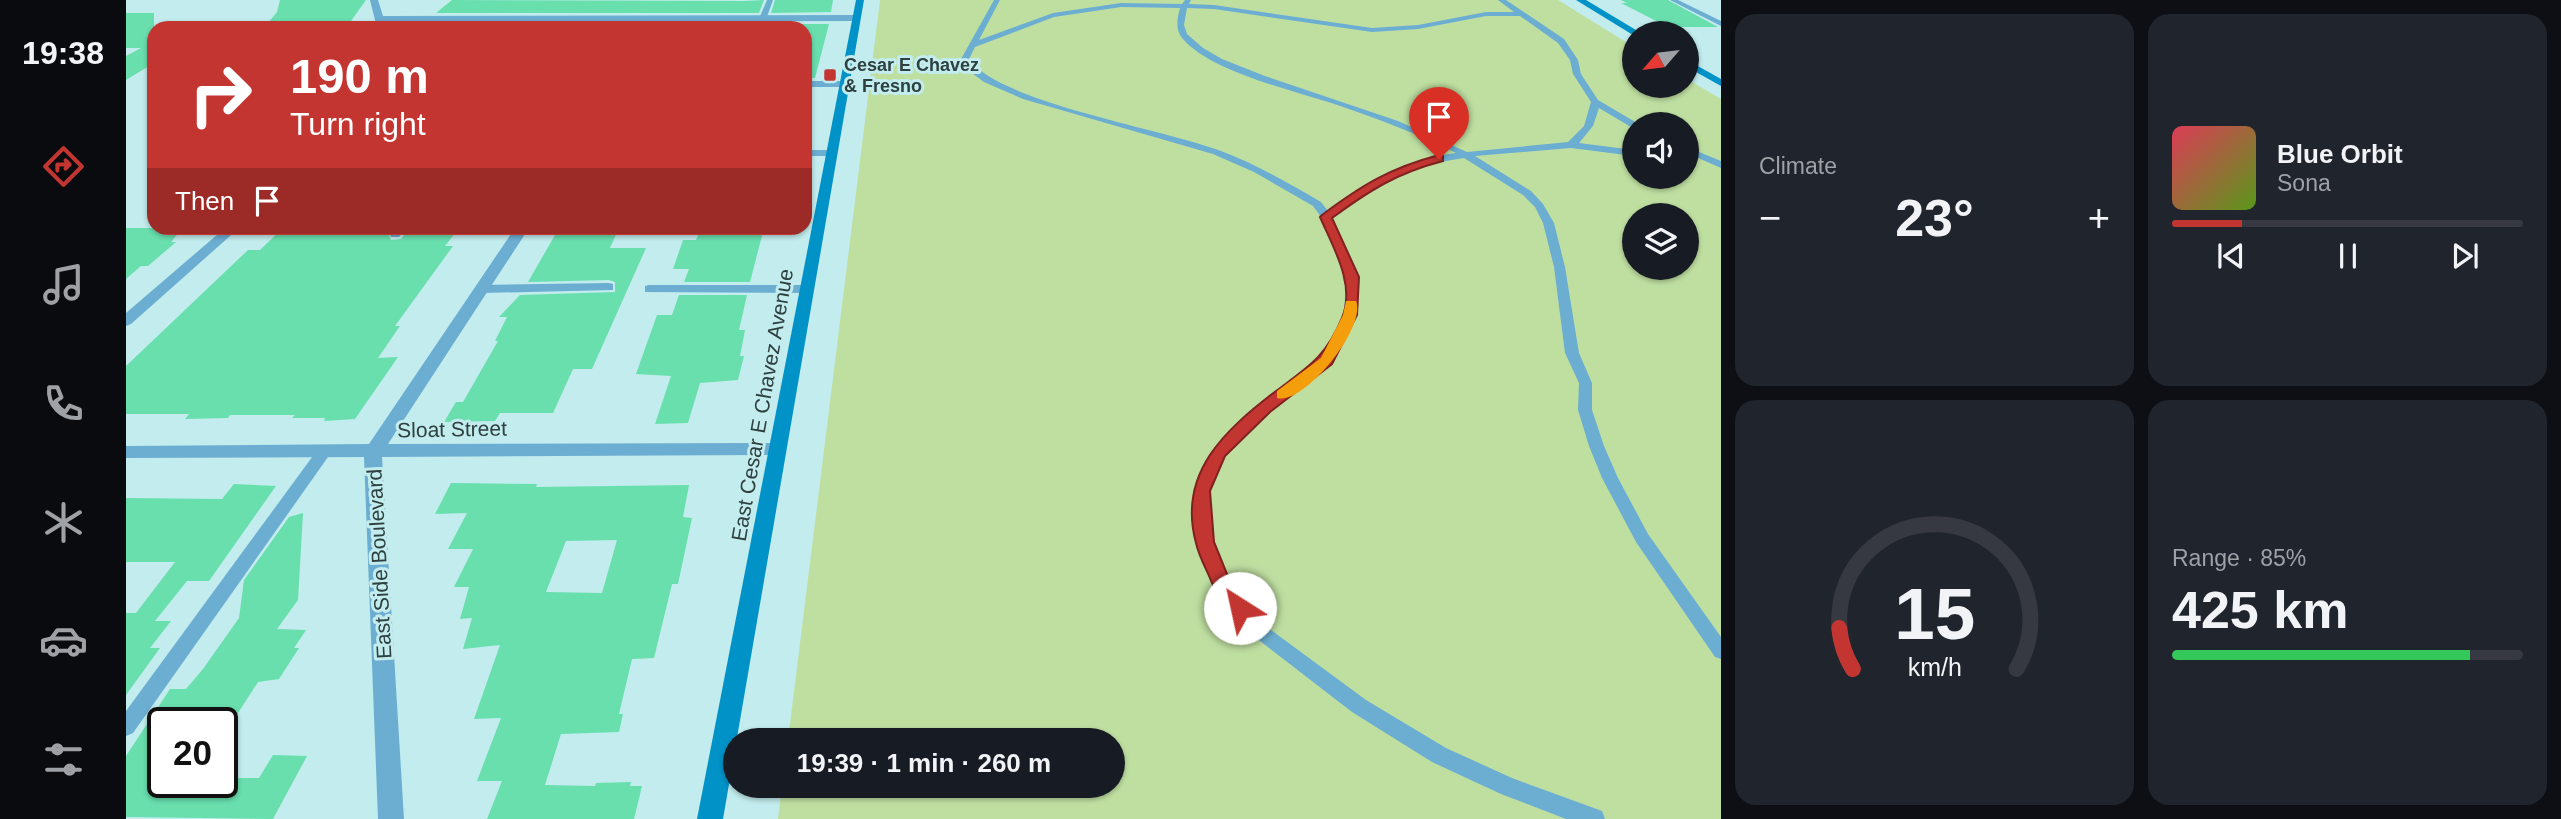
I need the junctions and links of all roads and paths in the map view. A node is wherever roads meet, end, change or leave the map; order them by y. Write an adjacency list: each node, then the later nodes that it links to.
1 (374, 0): 11 (street)
2 (770, 0): 12 (lane)
3 (860, 0): 10 (main road, East Cesar E Chavez Avenue)
4 (996, 0): 16 (lane)
5 (1501, 0): 9 (lane)
6 (1580, 0): 15 (main road)
7 (1673, 0): 14 (lane)
8 (1187, 3): 9 (lane); 16 (lane); 25 (lane)
9 (1524, 14): 21 (lane)
10 (856, 18): 13 (street); 20 (main road, East Cesar E Chavez Avenue)
11 (380, 21)
12 (762, 21)
13 (799, 21)
14 (1721, 24)
15 (1622, 25)
16 (971, 46): 32 (lane)
17 (1699, 70): 18 (main road)
18 (1721, 83)
19 (812, 85): 20 (street)
20 (844, 85): 28 (main road, East Cesar E Chavez Avenue)
21 (1595, 102): 22 (lane); 23 (lane)
22 (1622, 118)
23 (1571, 145): 24 (lane); 25 (lane)
24 (1622, 151)
25 (1466, 153): 32 (lane); 44 (lane)
26 (812, 154): 28 (lane)
27 (1699, 155): 31 (lane)
28 (831, 157): 29 (lane); 38 (main road, East Cesar E Chavez Avenue)
29 (812, 159)
30 (1699, 163): 31 (lane)
31 (1721, 166)
32 (1326, 217): 48 (lane)
33 (224, 235): 39 (street)
34 (517, 235): 36 (street, East Side Boulevard)
35 (608, 287): 36 (lane)
36 (481, 289): 43 (street, East Side Boulevard)
37 (649, 289): 38 (lane)
38 (807, 289): 40 (main road, East Cesar E Chavez Avenue)
39 (126, 321)
40 (778, 449): 43 (street, Sloat Street); 47 (main road, East Cesar E Chavez Avenue)
41 (126, 452): 42 (street, Sloat Street)
42 (323, 453): 43 (street, Sloat Street); 45 (lane)
43 (373, 453): 46 (street, East Side Boulevard)
44 (1721, 651)
45 (126, 726)
46 (391, 819)
47 (710, 819)
48 (1594, 819)

